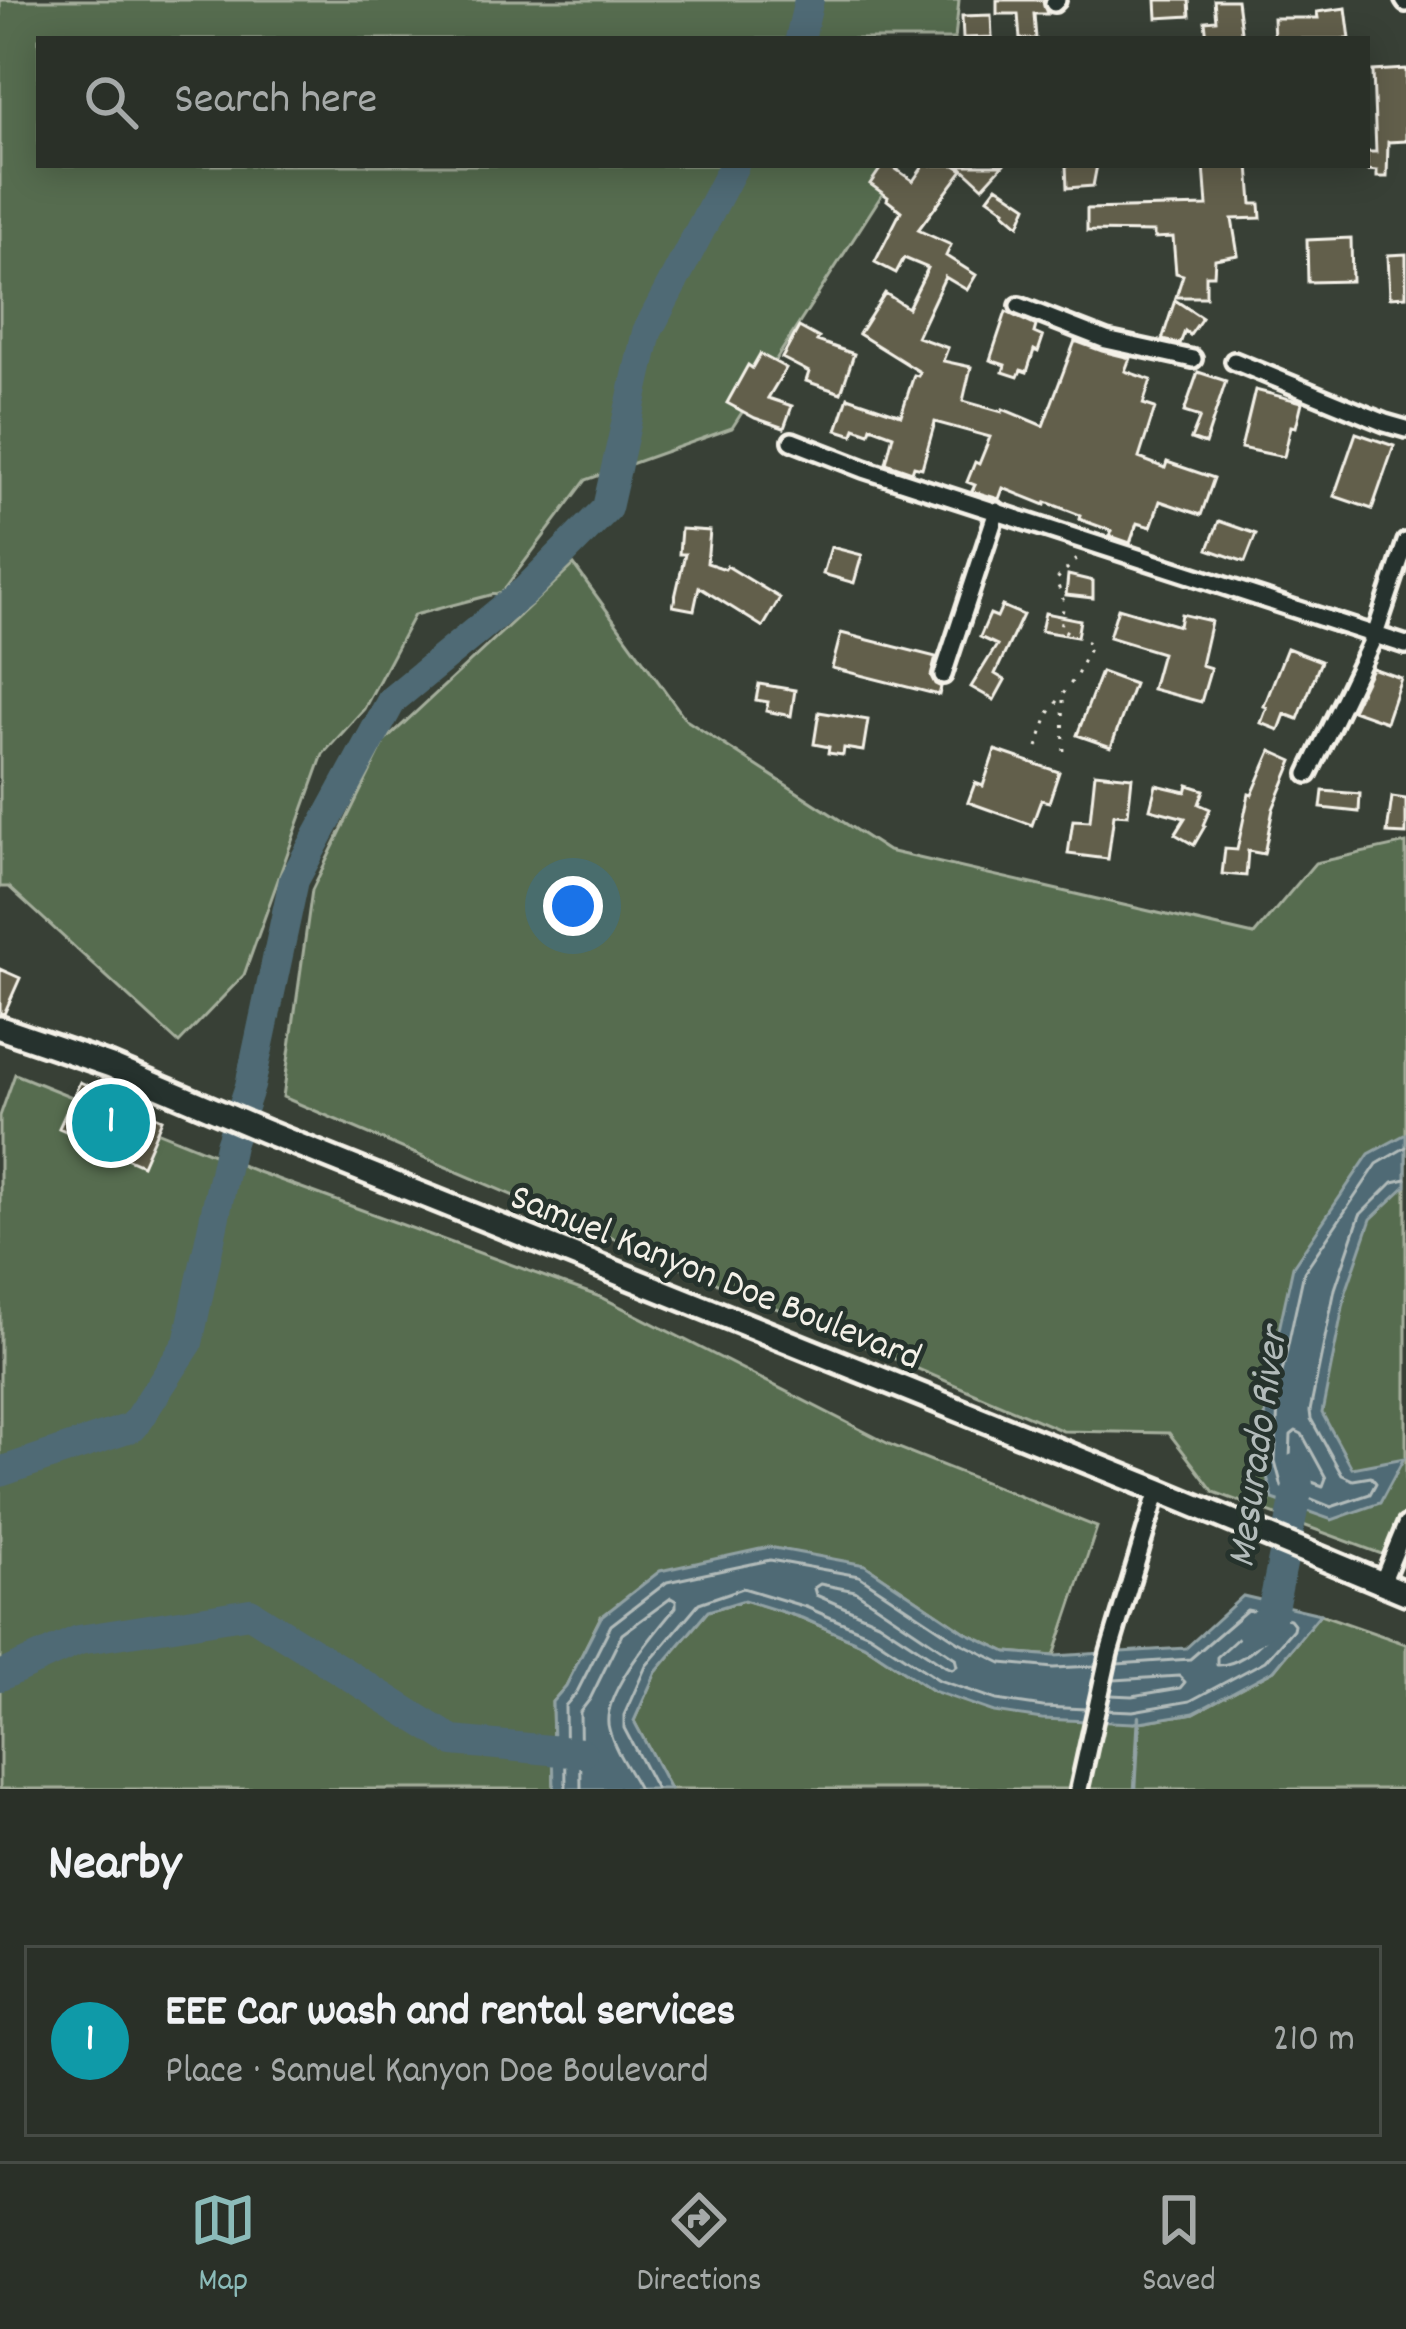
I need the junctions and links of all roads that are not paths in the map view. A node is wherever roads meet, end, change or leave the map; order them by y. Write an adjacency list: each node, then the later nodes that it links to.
1 (1018, 306): 2 (street)
2 (1193, 359)
3 (1234, 361): 4 (street)
4 (1406, 429)
5 (792, 441): 6 (street)
6 (997, 511): 8 (street); 10 (street)
7 (1406, 542): 8 (street)
8 (1375, 635): 9 (street); 11 (street)
9 (1406, 645)
10 (943, 675)
11 (1309, 774)
12 (0, 1028): 13 (street, Samuel Kanyon Doe Boulevard)
13 (1158, 1490): 15 (street, Samuel Kanyon Doe Boulevard); 17 (street)
14 (1406, 1525): 15 (street)
15 (1382, 1583): 16 (street, Samuel Kanyon Doe Boulevard)
16 (1406, 1593)
17 (1079, 1789)

